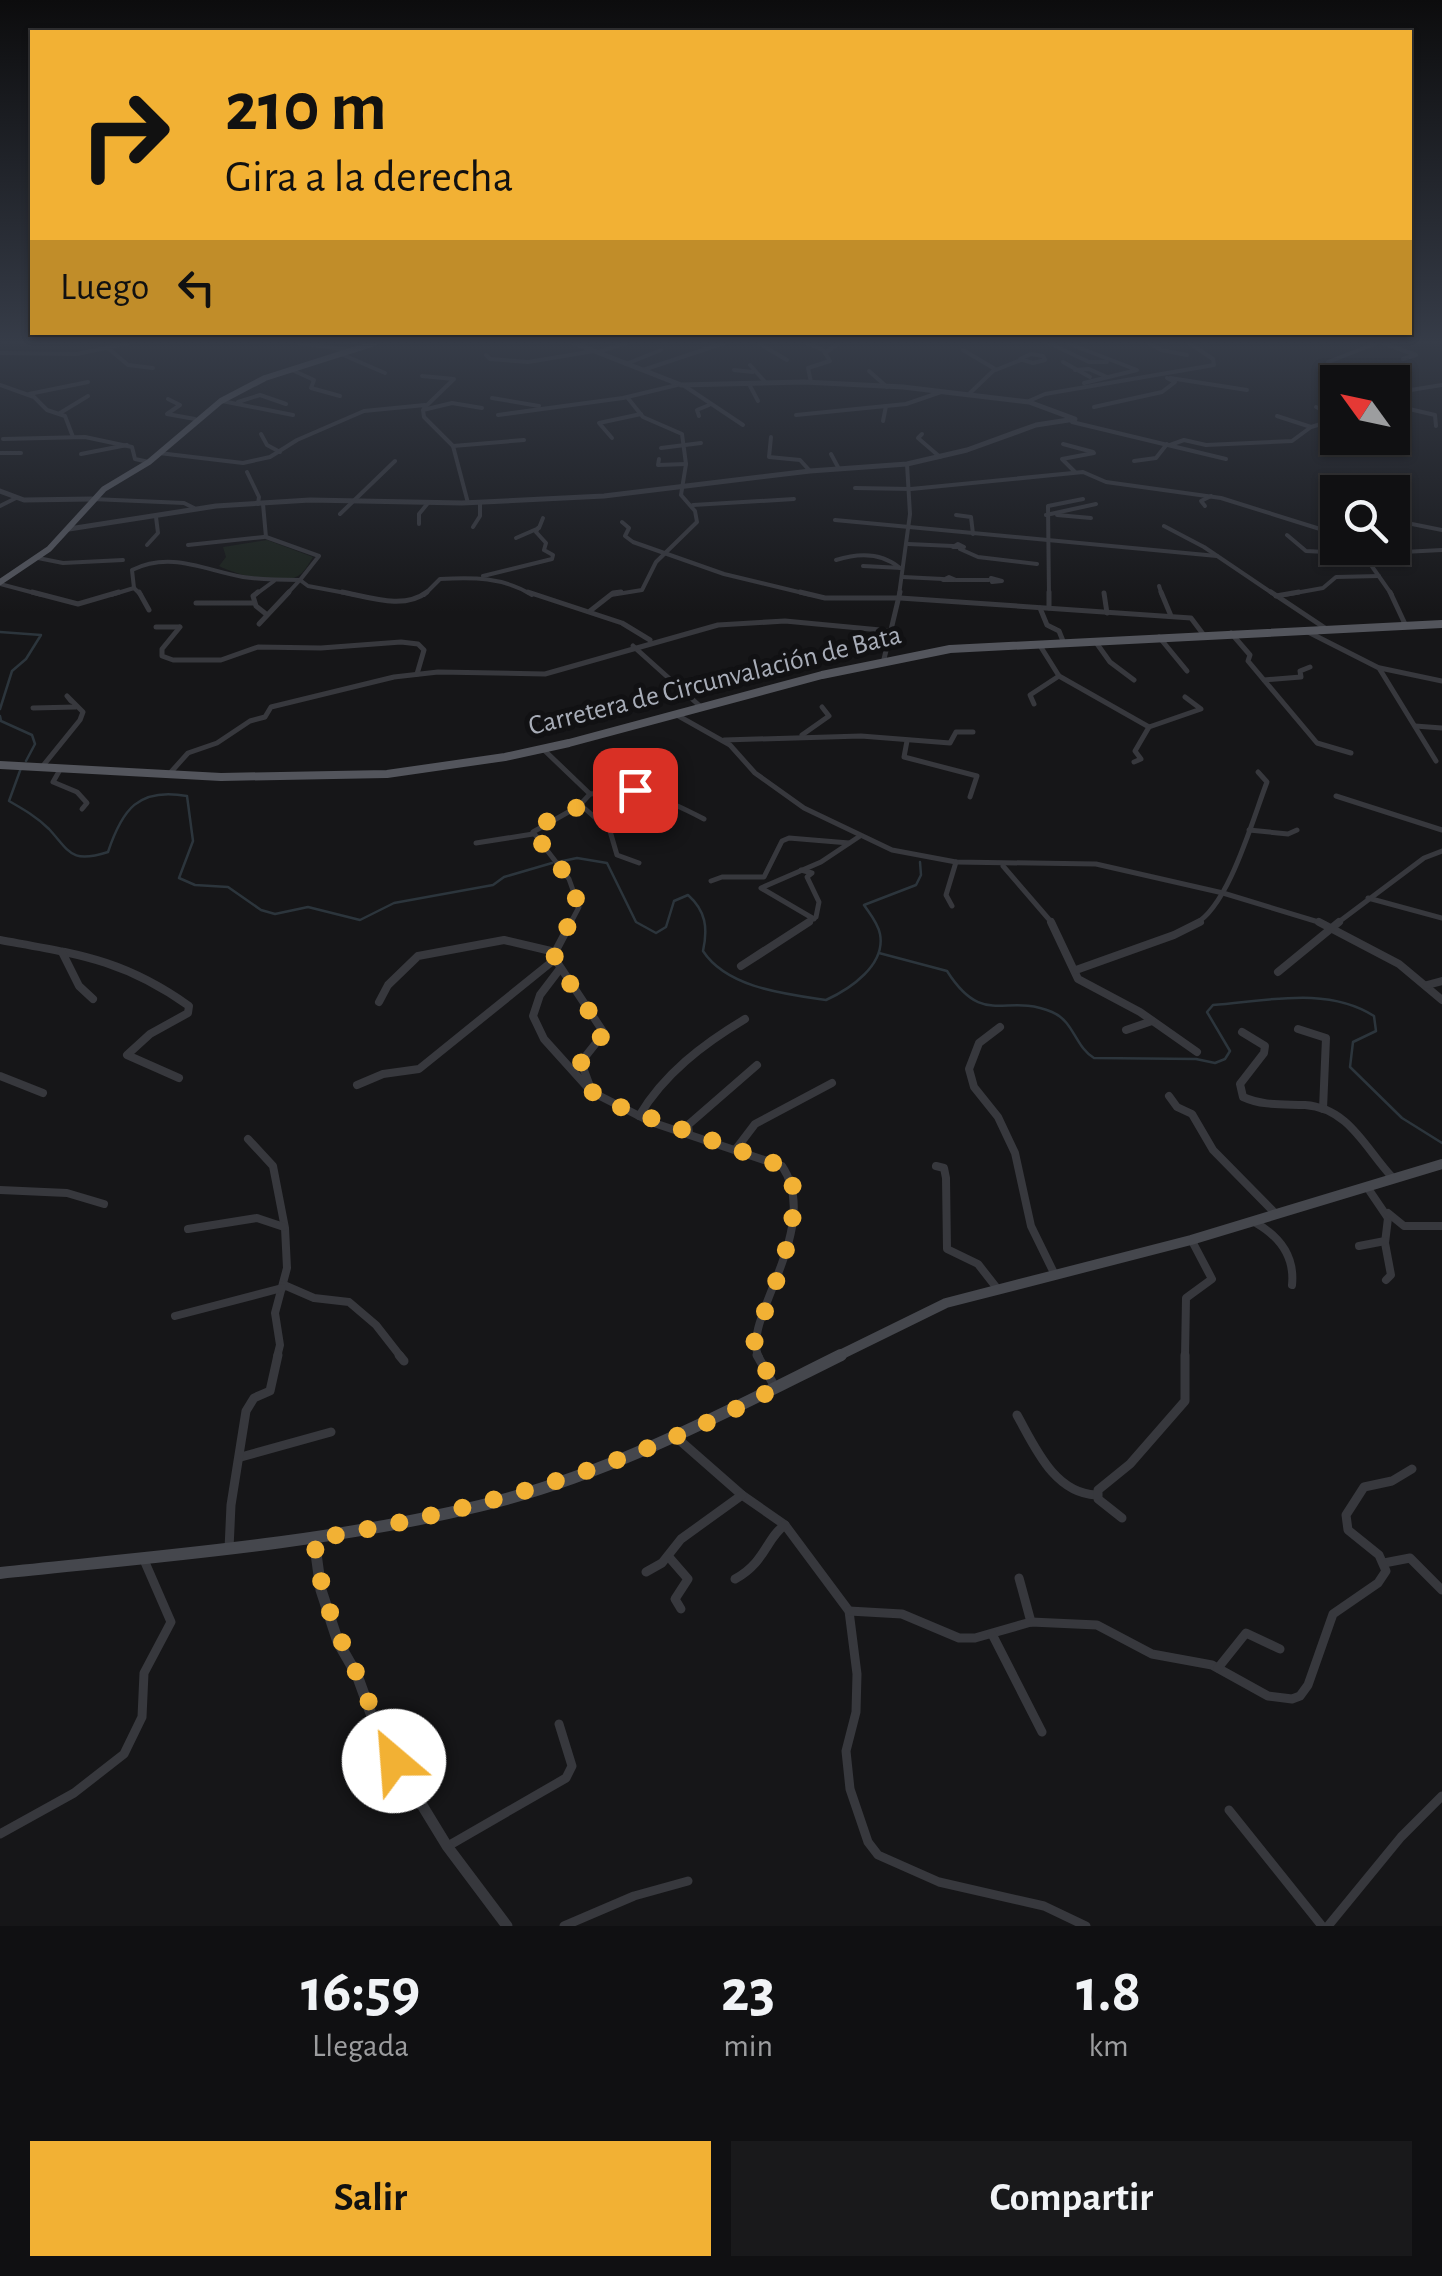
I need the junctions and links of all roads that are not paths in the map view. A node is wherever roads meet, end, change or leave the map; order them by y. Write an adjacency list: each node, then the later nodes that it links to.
1 (72, 433): 13 (street)
2 (181, 433): 29 (main road)
3 (313, 433): 27 (street)
4 (440, 433): 23 (street)
5 (608, 433): 14 (street)
6 (680, 433): 19 (street)
7 (1012, 433): 32 (street)
8 (1119, 433): 21 (street)
9 (1304, 433): 21 (street)
10 (261, 434): 27 (street)
11 (922, 434): 32 (street)
12 (771, 437): 41 (street)
13 (74, 438): 15 (street); 22 (street)
14 (612, 438)
15 (3, 439)
16 (524, 440): 17 (street)
17 (484, 443): 23 (street); 25 (street)
18 (702, 443): 19 (street)
19 (684, 444): 24 (street); 38 (street)
20 (1063, 444): 43 (street)
21 (1168, 444): 34 (street); 35 (street)
22 (128, 445): 30 (street); 36 (street)
23 (453, 446): 57 (street)
24 (660, 448)
25 (491, 451)
26 (0, 452): 28 (street)
27 (280, 452): 29 (street)
28 (21, 453)
29 (159, 453): 36 (main road)
30 (81, 454)
31 (832, 454): 40 (street)
32 (940, 457): 39 (street)
33 (659, 459): 38 (street)
34 (1226, 459)
35 (1134, 461)
36 (149, 462): 51 (main road)
37 (395, 462): 53 (street)
38 (686, 464): 44 (street)
39 (906, 464): 40 (street); 46 (street)
40 (840, 468): 41 (street)
41 (810, 471): 44 (street)
42 (247, 472): 58 (street)
43 (1076, 472): 46 (street); 48 (street)
44 (681, 488): 54 (street); 60 (street)
45 (855, 488): 46 (street)
46 (911, 488): 79 (street)
47 (0, 491): 49 (street)
48 (1212, 496): 61 (street); 77 (street)
49 (16, 498): 51 (street); 55 (street)
50 (1083, 498): 64 (street)
51 (92, 499): 62 (street); 76 (main road)
52 (794, 499): 60 (street)
53 (351, 500): 56 (street); 58 (street); 63 (street)
54 (480, 502): 57 (street); 74 (street)
55 (2, 503)
56 (428, 503): 57 (street); 71 (street)
57 (468, 503)
58 (260, 504): 62 (street); 82 (street)
59 (1096, 504): 64 (street)
60 (692, 505): 90 (street)
61 (1205, 506)
62 (190, 510): 66 (street)
63 (340, 514)
64 (1047, 514): 68 (street); 84 (street)
65 (956, 515): 80 (street)
66 (156, 516): 76 (street); 87 (street)
67 (543, 518): 75 (street)
68 (1091, 518)
69 (835, 520): 79 (street)
70 (622, 522): 90 (street)
71 (418, 524)
72 (1410, 524): 78 (street)
73 (1164, 526): 92 (street)
74 (473, 527)
75 (538, 528): 83 (street); 101 (street)
76 (69, 529): 93 (main road)
77 (1320, 530)
78 (1442, 530)
79 (910, 531): 80 (street); 85 (street)
80 (973, 534): 84 (street)
81 (1287, 535): 89 (street)
82 (266, 537): 86 (street); 105 (street)
83 (516, 538)
84 (1049, 539): 92 (street); 115 (street)
85 (908, 544): 94 (street); 100 (street)
86 (188, 545)
87 (148, 546)
88 (1442, 550): 91 (street)
89 (1320, 551)
90 (667, 552): 111 (street); 117 (street)
91 (1410, 552)
92 (1217, 556): 110 (street)
93 (38, 558): 95 (street); 106 (main road)
94 (990, 559): 97 (street); 103 (street)
95 (123, 560)
96 (836, 560): 100 (street)
97 (1037, 564)
98 (1372, 565): 102 (street)
99 (863, 566): 100 (street)
100 (902, 568): 103 (street)
101 (482, 576): 105 (street); 117 (street)
102 (1379, 576): 110 (street); 122 (street)
103 (903, 577): 111 (street)
104 (275, 580): 105 (street); 108 (street); 113 (street)
105 (300, 580): 119 (street)
106 (0, 583): 108 (street)
107 (1160, 586): 120 (street)
108 (134, 588): 116 (street)
109 (1104, 593): 118 (street)
110 (1275, 596): 125 (street)
111 (900, 598): 114 (street); 127 (street)
112 (196, 603): 113 (street)
113 (254, 603): 119 (street)
114 (1040, 608): 115 (street); 133 (street)
115 (1049, 608): 118 (street)
116 (149, 610)
117 (589, 612): 132 (street)
118 (1107, 612): 120 (street)
119 (266, 614): 121 (street)
120 (1171, 616): 129 (street)
121 (259, 624)
122 (1405, 624): 123 (main road, Carretera de Circunvalación de Bata); 125 (main road, Carretera de Circunvalación de Bata)
123 (1442, 624)
124 (156, 627): 140 (street)
125 (1325, 628): 126 (main road, Carretera de Circunvalación de Bata)
126 (1303, 629): 128 (main road, Carretera de Circunvalación de Bata); 138 (street)
127 (891, 630): 132 (street); 136 (street)
128 (1230, 632): 129 (main road, Carretera de Circunvalación de Bata); 143 (street)
129 (1203, 634): 130 (main road, Carretera de Circunvalación de Bata)
130 (1158, 636): 131 (main road, Carretera de Circunvalación de Bata); 139 (street)
131 (1094, 640): 133 (main road, Carretera de Circunvalación de Bata); 142 (street)
132 (651, 641): 135 (street)
133 (1063, 642): 134 (main road, Carretera de Circunvalación de Bata)
134 (1038, 643): 136 (main road, Carretera de Circunvalación de Bata); 141 (street)
135 (633, 646): 140 (street); 147 (street)
136 (884, 659): 147 (main road, Carretera de Circunvalación de Bata)
137 (1310, 667): 143 (street)
138 (1379, 668): 144 (street); 151 (street)
139 (1186, 671)
140 (417, 674): 165 (street)
141 (1059, 676): 146 (street); 152 (street)
142 (1134, 680)
143 (1262, 680): 159 (street)
144 (1442, 681)
145 (1185, 697): 152 (street)
146 (1034, 704)
147 (701, 707): 150 (main road, Carretera de Circunvalación de Bata)
148 (822, 707): 155 (street)
149 (34, 708): 163 (street)
150 (675, 714): 156 (street); 158 (main road, Carretera de Circunvalación de Bata)
151 (1414, 726): 153 (street); 160 (street)
152 (1149, 727): 161 (street)
153 (1442, 728)
154 (973, 732): 157 (street)
155 (801, 736): 156 (street); 157 (street)
156 (722, 740): 177 (street)
157 (908, 741): 169 (street)
158 (542, 748): 165 (main road, Carretera de Circunvalación de Bata); 167 (street)
159 (1350, 753)
160 (1436, 761)
161 (1134, 762)
162 (0, 765): 163 (main road, Carretera de Circunvalación de Bata)
163 (42, 767): 164 (main road, Carretera de Circunvalación de Bata)
164 (61, 768): 165 (main road, Carretera de Circunvalación de Bata); 171 (street)
165 (171, 772)
166 (1258, 772): 173 (street)
167 (590, 794): 170 (street); 172 (street)
168 (1336, 796): 175 (street)
169 (970, 797)
170 (582, 806): 176 (street); 182 (street)
171 (82, 809)
172 (704, 819)
173 (1249, 830): 174 (street); 186 (street)
174 (1297, 830)
175 (1442, 830)
176 (533, 834): 178 (street); 194 (street)
177 (860, 836): 179 (street); 181 (street)
178 (476, 843)
179 (850, 843): 184 (street); 185 (street)
180 (1442, 851): 187 (street)
181 (956, 862): 183 (street); 188 (street)
182 (639, 863)
183 (1002, 866): 186 (street); 197 (street)
184 (800, 870): 190 (street); 190 (street)
185 (711, 881)
186 (1223, 893): 191 (street); 197 (street)
187 (1368, 898): 189 (street); 191 (street)
188 (952, 906)
189 (1442, 918)
190 (814, 919): 195 (street)
191 (1332, 926): 198 (street); 200 (street)
192 (0, 940): 193 (street)
193 (62, 952): 201 (street); 213 (street)
194 (554, 956): 196 (street); 203 (street); 215 (street)
195 (740, 966)
196 (559, 969): 216 (street); 216 (street)
197 (1076, 970): 205 (street)
198 (1278, 972)
199 (1442, 981): 200 (street)
200 (1426, 986): 202 (street)
201 (93, 999)
202 (1442, 1000)
203 (379, 1002)
204 (744, 1019): 220 (street)
205 (1152, 1020): 208 (street); 210 (street)
206 (1000, 1027): 239 (street)
207 (1298, 1029): 219 (street)
208 (1126, 1030)
209 (1242, 1032): 219 (street)
210 (1197, 1052)
211 (757, 1065): 221 (street)
212 (0, 1076): 217 (street)
213 (180, 1078)
214 (832, 1083): 223 (street)
215 (358, 1086)
216 (590, 1090): 220 (street)
217 (42, 1093)
218 (1169, 1096): 231 (street)
219 (1323, 1109): 226 (street)
220 (639, 1116): 221 (street)
221 (689, 1135): 223 (street)
222 (248, 1139): 234 (street)
223 (736, 1150): 246 (street)
224 (1442, 1164): 226 (main road)
225 (936, 1166): 243 (street)
226 (1393, 1178): 227 (main road)
227 (1366, 1186): 230 (street); 231 (main road)
228 (0, 1190): 229 (street)
229 (104, 1204)
230 (1384, 1210): 233 (street); 237 (street)
231 (1275, 1213): 232 (main road)
232 (1253, 1221): 236 (main road); 241 (street)
233 (1442, 1226)
234 (285, 1228): 235 (street); 242 (street)
235 (188, 1230)
236 (1191, 1240): 239 (main road); 253 (street)
237 (1385, 1242): 238 (street); 240 (street)
238 (1359, 1246)
239 (1054, 1273): 243 (main road)
240 (1386, 1280)
241 (1292, 1285)
242 (283, 1287): 244 (street); 245 (street); 250 (street)
243 (996, 1287): 246 (main road)
244 (175, 1316)
245 (404, 1362)
246 (776, 1388): 249 (main road)
247 (1017, 1415): 253 (street)
248 (331, 1432): 250 (street)
249 (676, 1437): 252 (street); 256 (main road)
250 (240, 1457): 257 (street)
251 (1412, 1469): 260 (street)
252 (742, 1495): 255 (street); 258 (street)
253 (1096, 1495): 254 (street)
254 (1122, 1518)
255 (784, 1525): 264 (street); 267 (street)
256 (314, 1539): 257 (main road); 277 (street)
257 (229, 1550): 259 (main road)
258 (668, 1556): 261 (street); 266 (street)
259 (144, 1558): 262 (main road); 276 (street)
260 (1384, 1563): 265 (street); 271 (street)
261 (646, 1572)
262 (0, 1573)
263 (1019, 1578): 268 (street)
264 (736, 1579)
265 (1442, 1590)
266 (681, 1609)
267 (850, 1611): 269 (street); 281 (street)
268 (1031, 1622): 269 (street); 271 (street)
269 (992, 1634): 273 (street)
270 (1280, 1649): 271 (street)
271 (1218, 1668)
272 (559, 1724): 277 (street)
273 (1042, 1732)
274 (1442, 1796): 282 (street)
275 (1229, 1810): 282 (street)
276 (0, 1834)
277 (447, 1846): 279 (street)
278 (688, 1881): 280 (street)
279 (507, 1926)
280 (564, 1926)
281 (1086, 1926)
282 (1325, 1926)

